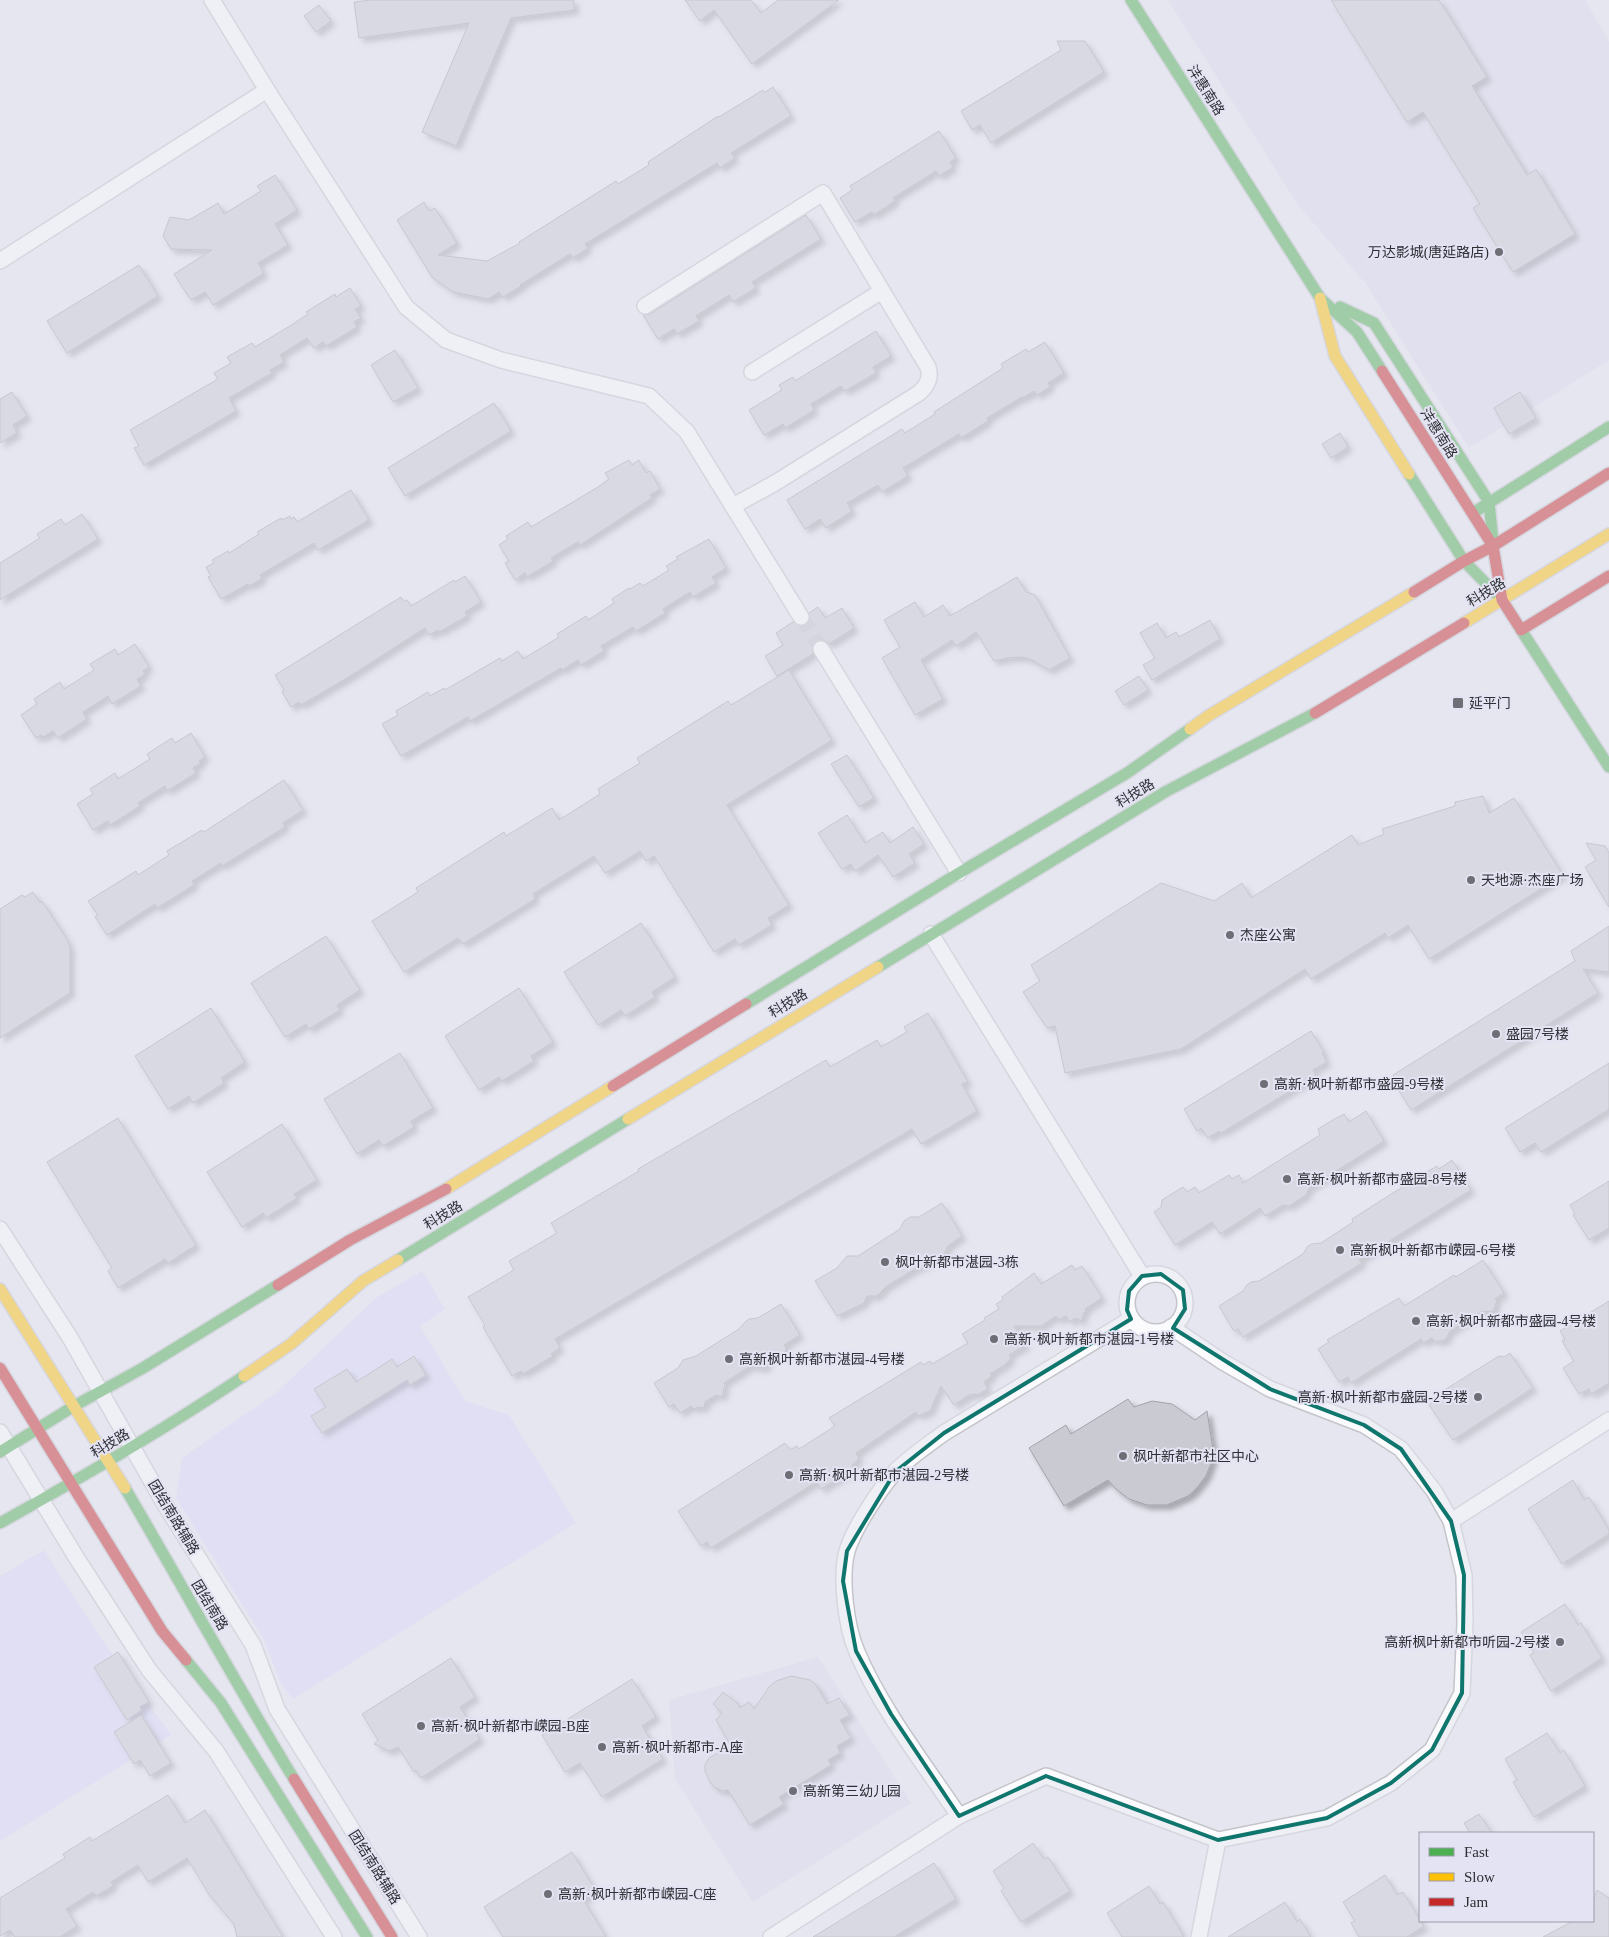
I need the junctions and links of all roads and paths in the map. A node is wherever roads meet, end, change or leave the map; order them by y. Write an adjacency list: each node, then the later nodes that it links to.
1 (212, 0): 3 (street)
2 (1131, 0): 6 (main road, 沣惠南路)
3 (267, 90): 4 (street); 12 (street)
4 (0, 261)
5 (882, 291): 7 (street); 8 (street); 12 (street)
6 (1320, 298): 11 (main road); 13 (main road, 沣惠南路); 16 (main road, 沣惠南路)
7 (645, 306)
8 (752, 372)
9 (1609, 427): 11 (main road)
10 (1609, 473): 15 (main road, 科技路)
11 (1489, 502): 13 (main road); 15 (main road)
12 (733, 506): 19 (street)
13 (1472, 513): 15 (main road, 沣惠南路)
14 (1609, 534): 18 (main road, 科技路)
15 (1493, 546): 16 (main road, 科技路); 18 (main road, 沣惠南路)
16 (1464, 561): 18 (main road, 沣惠南路); 23 (main road, 科技路)
17 (1609, 576): 20 (main road)
18 (1502, 600): 20 (main road, 沣惠南路); 24 (main road, 科技路)
19 (801, 617)
20 (1521, 630): 22 (main road, 沣惠南路)
21 (821, 649): 23 (street)
22 (1609, 767)
23 (959, 873): 31 (main road, 科技路)
24 (931, 934): 26 (street); 36 (main road, 科技路)
25 (0, 1229): 31 (street, 团结南路辅路)
26 (1142, 1276): 28 (street); 29 (street)
27 (0, 1289): 32 (main road, 团结南路)
28 (1131, 1319): 29 (street); 43 (street)
29 (1172, 1327): 41 (street)
30 (0, 1368): 34 (main road)
31 (101, 1392): 32 (main road, 科技路); 36 (street, 团结南路辅路)
32 (74, 1406): 34 (main road, 科技路); 38 (main road, 团结南路)
33 (1609, 1420): 41 (street)
34 (38, 1428): 37 (main road, 科技路); 39 (main road)
35 (0, 1432): 37 (street)
36 (133, 1447): 38 (main road, 科技路); 48 (street, 团结南路辅路)
37 (4, 1449): 40 (street)
38 (109, 1462): 39 (main road, 科技路); 47 (main road, 团结南路)
39 (72, 1484): 40 (main road, 科技路); 46 (main road)
40 (42, 1500): 42 (main road, 科技路); 45 (street)
41 (1451, 1521): 44 (street)
42 (0, 1523)
43 (959, 1816): 44 (street); 49 (street)
44 (1218, 1840): 50 (street)
45 (334, 1937)
46 (367, 1937)
47 (392, 1937)
48 (419, 1937)
49 (771, 1937)
50 (1199, 1937)

